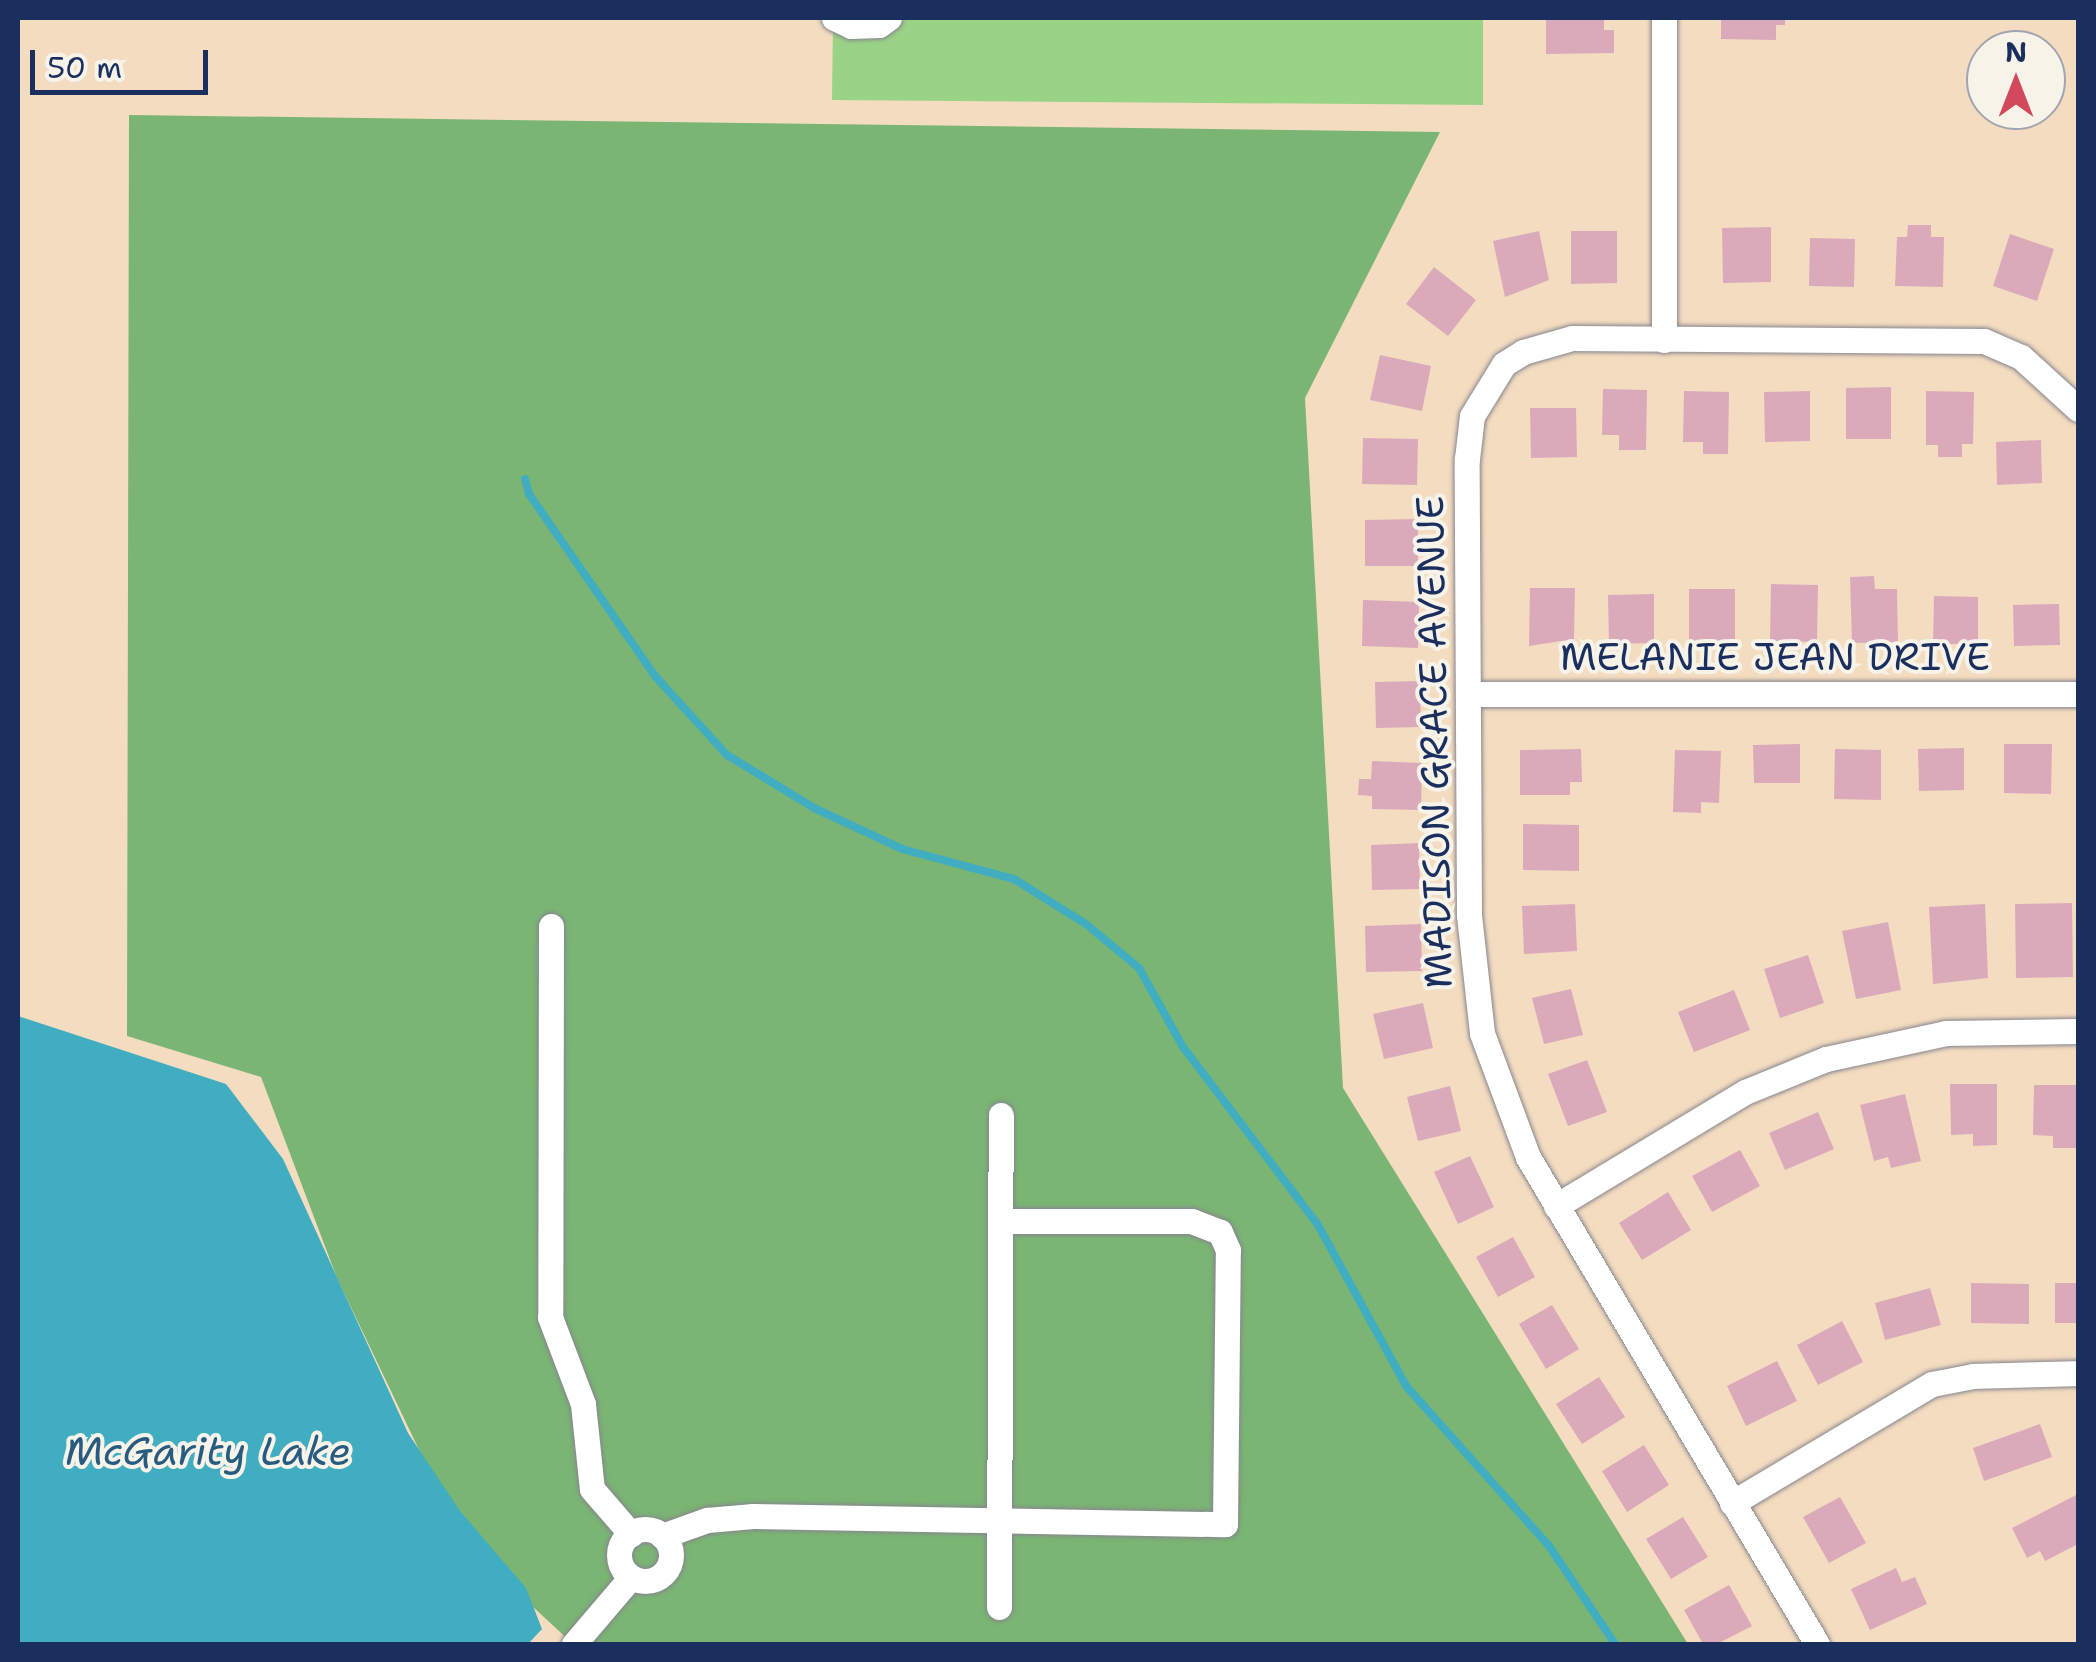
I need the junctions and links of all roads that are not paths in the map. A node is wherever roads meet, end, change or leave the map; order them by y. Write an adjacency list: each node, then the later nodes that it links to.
1 (834, 18): 2 (street)
2 (890, 18)
3 (1664, 18): 4 (street)
4 (1664, 340): 5 (street, MADISON GRACE AVENUE); 6 (street, MADISON GRACE AVENUE)
5 (2078, 409)
6 (1472, 694): 7 (street, MELANIE JEAN DRIVE); 11 (street, MADISON GRACE AVENUE)
7 (2078, 694)
8 (552, 926): 16 (street)
9 (2078, 1031): 11 (street)
10 (1001, 1115): 12 (street)
11 (1556, 1206): 14 (street, MADISON GRACE AVENUE)
12 (1003, 1221): 15 (street); 15 (street)
13 (2078, 1373): 14 (street)
14 (1732, 1503): 21 (street, MADISON GRACE AVENUE)
15 (1000, 1520): 17 (street); 19 (street)
16 (631, 1534): 17 (street); 18 (street)
17 (662, 1536): 18 (street)
18 (631, 1577): 20 (street)
19 (999, 1607)
20 (574, 1644)
21 (1817, 1644)

